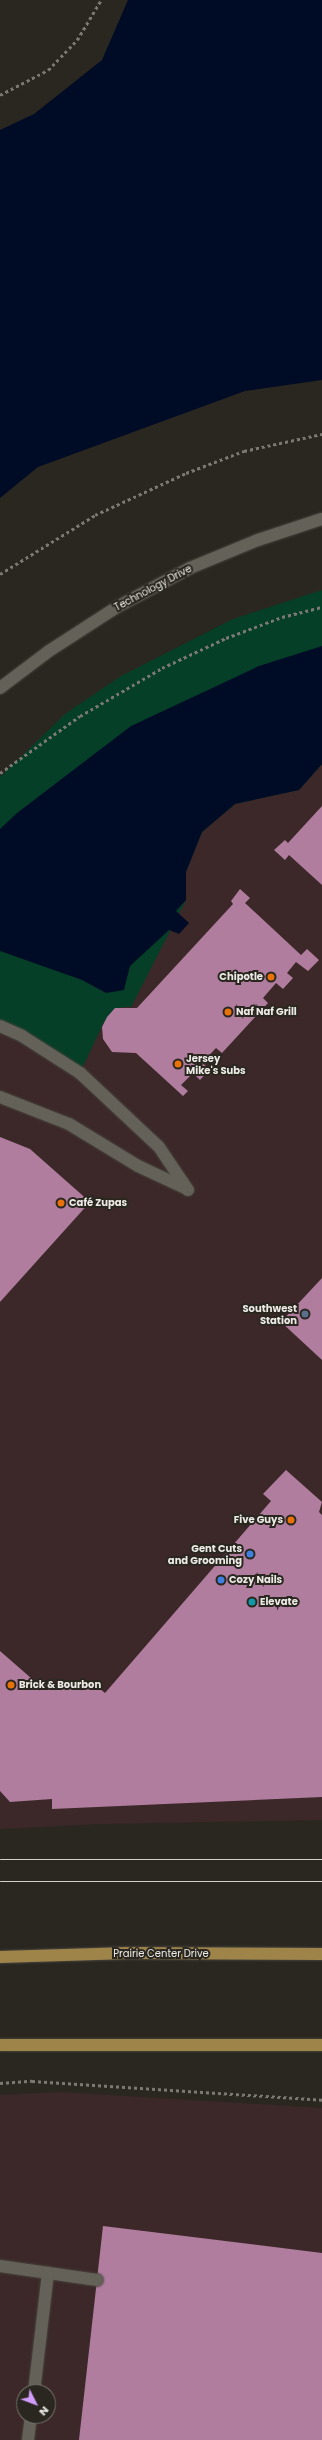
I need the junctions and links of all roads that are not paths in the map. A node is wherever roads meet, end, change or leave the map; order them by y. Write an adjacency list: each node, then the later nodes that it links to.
1 (322, 519): 2 (street, Technology Drive)
2 (0, 688)
3 (0, 1026): 4 (street)
4 (0, 1097)
5 (322, 1954): 6 (main road, Prairie Center Drive)
6 (0, 1957)
7 (0, 2045): 8 (main road)
8 (322, 2045)
9 (0, 2266): 10 (street)
10 (48, 2273): 11 (street); 12 (street)
11 (97, 2280)
12 (35, 2384)
13 (30, 2424): 14 (street)
14 (28, 2440)

